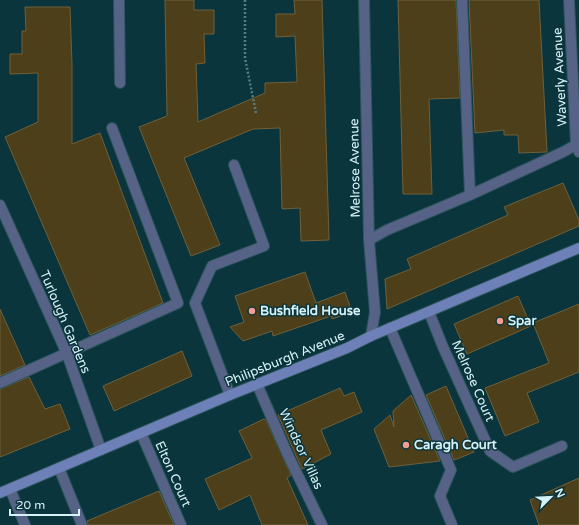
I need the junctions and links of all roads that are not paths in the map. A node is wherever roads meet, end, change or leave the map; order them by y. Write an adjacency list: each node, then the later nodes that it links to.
1 (119, 0): 5 (street)
2 (364, 0): 11 (street, Melrose Avenue)
3 (462, 0): 9 (street)
4 (569, 0): 7 (street, Waverly Avenue)
5 (120, 83)
6 (112, 128): 16 (street)
7 (578, 146): 9 (street)
8 (234, 165): 19 (street)
9 (470, 195): 11 (street)
10 (0, 206): 16 (street, Turlough Gardens)
11 (370, 240): 15 (street, Melrose Avenue)
12 (579, 248): 13 (street, Philipsburgh Avenue)
13 (429, 312): 14 (street, Philipsburgh Avenue); 21 (street, Melrose Court)
14 (390, 328): 15 (street, Philipsburgh Avenue); 30 (street)
15 (372, 336): 18 (street, Philipsburgh Avenue)
16 (67, 354): 17 (street); 22 (street, Turlough Gardens)
17 (0, 384)
18 (257, 384): 19 (street, Philipsburgh Avenue); 29 (street, Windsor Villas)
19 (230, 395): 20 (street, Philipsburgh Avenue)
20 (141, 433): 22 (street, Philipsburgh Avenue); 28 (street, Elton Court)
21 (562, 446)
22 (101, 450): 23 (street, Philipsburgh Avenue)
23 (59, 468): 24 (street, Philipsburgh Avenue); 27 (street)
24 (10, 489): 25 (street, Philipsburgh Avenue); 26 (street)
25 (0, 493)
26 (25, 525)
27 (82, 525)
28 (181, 525)
29 (322, 525)
30 (452, 525)

